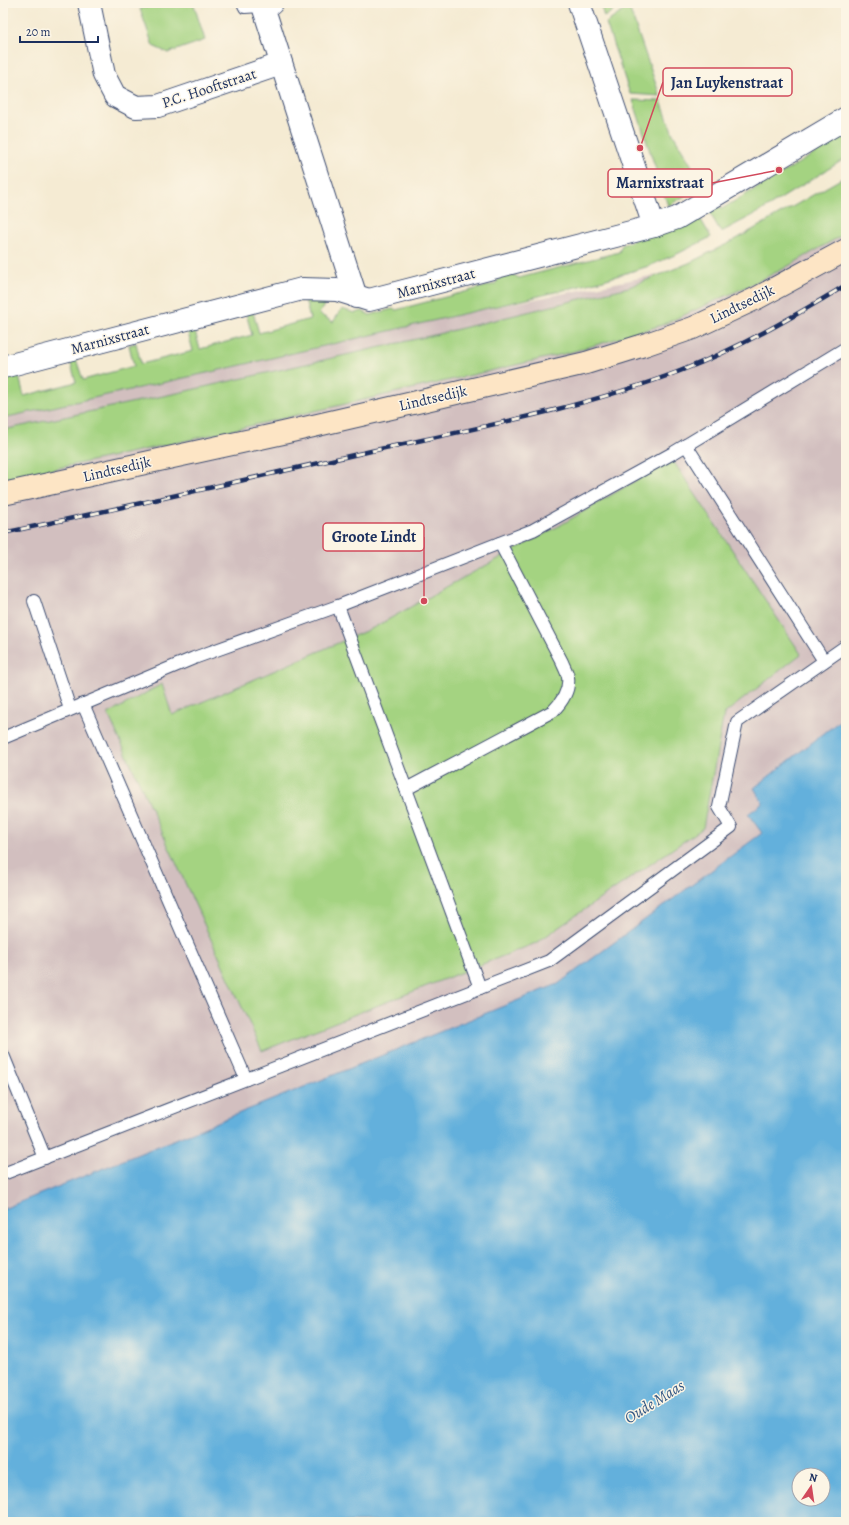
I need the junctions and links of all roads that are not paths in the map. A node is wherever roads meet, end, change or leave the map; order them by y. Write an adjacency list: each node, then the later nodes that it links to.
1 (90, 3): 4 (street, P.C. Hooftstraat)
2 (579, 3): 6 (street)
3 (259, 4): 4 (street)
4 (281, 64): 8 (street)
5 (846, 118): 6 (street, Marnixstraat)
6 (654, 226): 8 (street, Marnixstraat)
7 (846, 250): 12 (main road, Lindtsedijk)
8 (356, 297): 10 (street, Marnixstraat)
9 (846, 348): 11 (lane)
10 (3, 367)
11 (686, 445): 13 (lane); 17 (lane)
12 (3, 494)
13 (500, 543): 15 (lane); 21 (lane)
14 (34, 601): 19 (lane)
15 (338, 606): 18 (lane); 21 (lane)
16 (846, 646): 17 (lane)
17 (824, 661): 22 (lane)
18 (83, 704): 19 (lane); 24 (lane)
19 (70, 709): 20 (lane)
20 (3, 738)
21 (406, 789): 22 (lane)
22 (480, 988): 24 (lane)
23 (3, 1055): 25 (lane)
24 (246, 1079): 25 (lane)
25 (46, 1158): 26 (lane)
26 (3, 1174)

